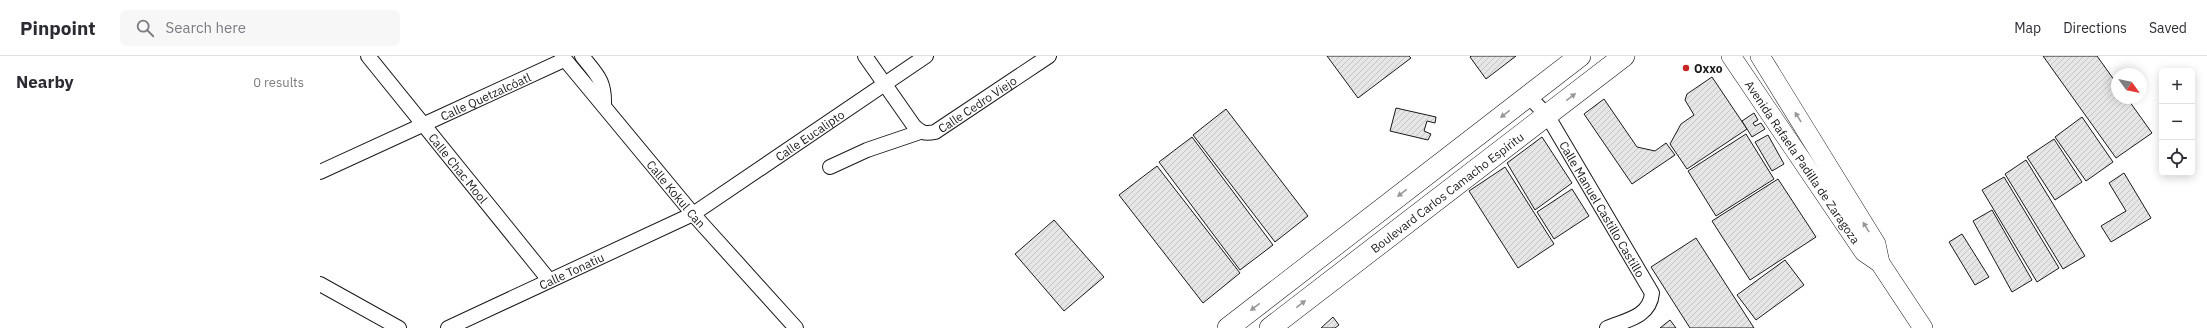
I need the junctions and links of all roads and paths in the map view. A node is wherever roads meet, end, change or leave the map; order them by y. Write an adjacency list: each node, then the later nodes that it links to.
1 (368, 56): 15 (street, Calle Chac Mool)
2 (582, 56): 13 (street)
3 (865, 56): 11 (street, Calle Cedro Viejo)
4 (926, 56): 11 (street, Calle Eucalipto)
5 (1049, 56): 16 (street, Calle Cedro Viejo)
6 (1580, 56): 12 (main road)
7 (1624, 56): 14 (main road, Boulevard Carlos Camacho Espíritu, one-way to 7)
8 (1731, 56): 20 (main road, Avenida Rafaela Padilla de Zaragoza)
9 (1760, 56): 20 (main road, Avenida Rafaela Padilla de Zaragoza, one-way to 9)
10 (563, 58): 13 (street, Calle Kokul Can); 15 (street, Calle Quetzalcóatl)
11 (886, 84): 16 (street, Calle Cedro Viejo); 19 (street, Calle Eucalipto)
12 (1528, 96): 14 (street, Calle Manuel Castillo Castillo); 26 (main road, one-way to 26)
13 (604, 106): 19 (street, Calle Kokul Can)
14 (1547, 115): 27 (main road, Boulevard Carlos Camacho Espíritu, one-way to 14); 28 (street, Calle Manuel Castillo Castillo)
15 (423, 124): 18 (street, Calle Quetzalcóatl); 21 (street, Calle Chac Mool)
16 (920, 132): 17 (street)
17 (830, 168)
18 (320, 172)
19 (694, 214): 21 (street, Calle Tonatiu); 25 (street, Calle Kokul Can)
20 (1880, 263): 29 (main road, Avenida Rafaela Padilla de Zaragoza)
21 (549, 280): 24 (street, Calle Tonatiu)
22 (320, 284): 23 (street)
23 (399, 328)
24 (448, 328)
25 (796, 328)
26 (1228, 328)
27 (1270, 328)
28 (1607, 328)
29 (1924, 328)

